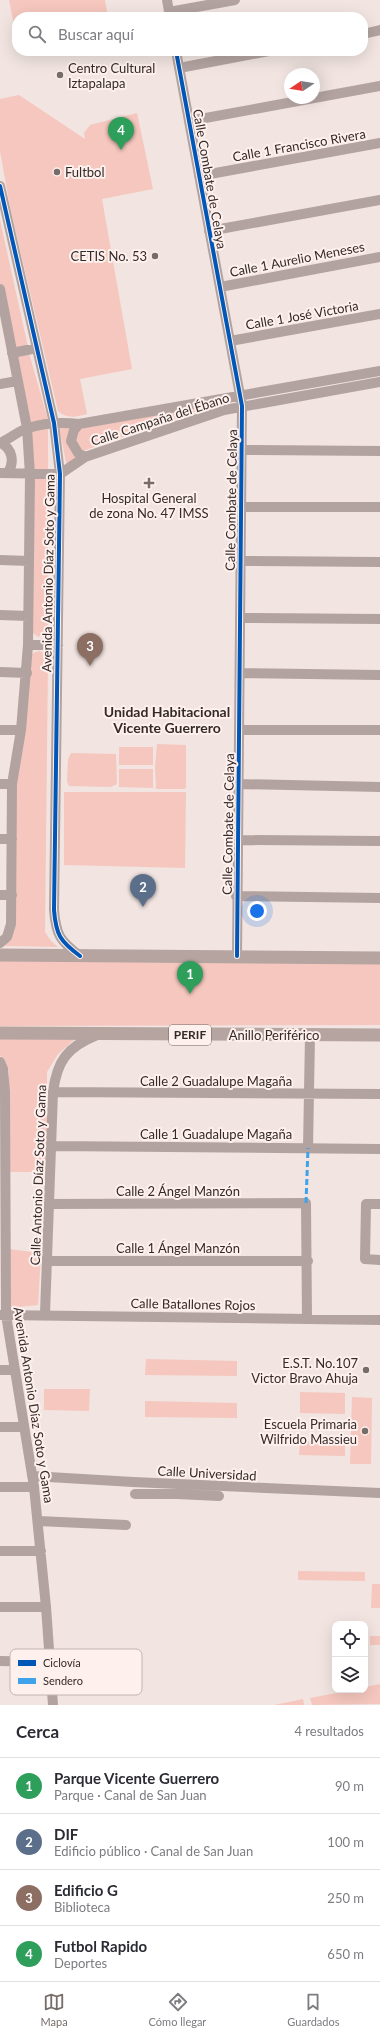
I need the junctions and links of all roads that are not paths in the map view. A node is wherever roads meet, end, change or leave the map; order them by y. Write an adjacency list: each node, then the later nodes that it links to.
1 (167, 0): 3 (street)
2 (235, 0): 4 (street)
3 (169, 12)
4 (183, 12)
5 (380, 30): 6 (street)
6 (368, 33)
7 (177, 56): 9 (street, Calle Combate de Celaya)
8 (243, 56): 9 (street)
9 (179, 68): 11 (street, Calle Combate de Celaya)
10 (380, 86): 11 (street)
11 (189, 121): 13 (street, Calle Combate de Celaya)
12 (380, 143): 13 (street, Calle 1 Francisco Rivera)
13 (199, 176): 16 (street, Calle Combate de Celaya)
14 (0, 186): 23 (street, Avenida Antonio Díaz Soto y Gama)
15 (380, 200): 16 (street)
16 (209, 231): 18 (street, Calle Combate de Celaya)
17 (380, 257): 18 (street, Calle 1 Aurelio Meneses)
18 (220, 287): 22 (street, Calle Combate de Celaya)
19 (0, 289): 21 (street, Avenida Antonio Díaz Soto y Gama)
20 (380, 314): 22 (street, Calle 1 José Victoria)
21 (3, 326): 24 (street, Avenida Antonio Díaz Soto y Gama)
22 (230, 341): 29 (street, Calle Combate de Celaya)
23 (36, 348): 24 (street); 30 (street, Avenida Antonio Díaz Soto y Gama)
24 (12, 353): 26 (street, Avenida Antonio Díaz Soto y Gama)
25 (380, 372): 29 (street, Calle Campaña del Ébano)
26 (18, 381): 28 (street); 32 (street, Avenida Antonio Díaz Soto y Gama)
27 (380, 382): 29 (street, Calle Campaña del Ébano)
28 (0, 384)
29 (241, 402): 31 (street, Calle Campaña del Ébano); 34 (street, Calle Combate de Celaya); 36 (street, Calle Campaña del Ébano)
30 (54, 423): 31 (street, Calle Campaña del Ébano); 32 (street, Calle Campaña del Ébano); 38 (street, Avenida Antonio Díaz Soto y Gama)
31 (79, 424): 36 (street)
32 (27, 428): 33 (street, Calle Campaña del Ébano); 39 (street, Avenida Antonio Díaz Soto y Gama)
33 (0, 443): 37 (street)
34 (242, 450): 35 (street); 40 (street, Calle Combate de Celaya)
35 (380, 452)
36 (86, 457): 38 (street, Calle Campaña del Ébano)
37 (4, 473): 39 (street)
38 (60, 474): 39 (street); 50 (street, Avenida Antonio Díaz Soto y Gama)
39 (30, 475): 43 (street, Avenida Antonio Díaz Soto y Gama)
40 (242, 507): 41 (street); 44 (street, Calle Combate de Celaya)
41 (380, 507)
42 (0, 560): 43 (street)
43 (29, 561): 47 (street, Avenida Antonio Díaz Soto y Gama)
44 (241, 561): 45 (street); 48 (street, Calle Combate de Celaya)
45 (380, 562)
46 (0, 615): 47 (street)
47 (28, 616): 51 (street, Avenida Antonio Díaz Soto y Gama)
48 (240, 618): 49 (street); 54 (street, Calle Combate de Celaya)
49 (380, 619)
50 (58, 644): 51 (street); 74 (street, Avenida Antonio Díaz Soto y Gama)
51 (28, 645): 53 (street, Avenida Antonio Díaz Soto y Gama)
52 (0, 672): 53 (street)
53 (27, 673): 57 (street, Avenida Antonio Díaz Soto y Gama)
54 (240, 673): 55 (street); 58 (street, Calle Combate de Celaya)
55 (380, 675)
56 (0, 730): 57 (street)
57 (21, 730): 61 (street, Avenida Antonio Díaz Soto y Gama)
58 (240, 730): 59 (street); 62 (street, Calle Combate de Celaya)
59 (380, 730)
60 (0, 784): 61 (street)
61 (12, 784): 65 (street, Avenida Antonio Díaz Soto y Gama)
62 (238, 784): 63 (street); 66 (street, Calle Combate de Celaya)
63 (380, 787)
64 (0, 839): 65 (street)
65 (12, 839): 69 (street, Avenida Antonio Díaz Soto y Gama)
66 (237, 840): 67 (street); 70 (street, Calle Combate de Celaya)
67 (380, 842)
68 (0, 895): 69 (street)
69 (12, 895): 72 (street, Avenida Antonio Díaz Soto y Gama)
70 (236, 896): 71 (street); 75 (street, Calle Combate de Celaya)
71 (380, 898)
72 (0, 943)
73 (0, 955): 74 (main road)
74 (80, 956): 75 (main road)
75 (237, 956): 76 (main road)
76 (380, 958)
77 (0, 1033): 78 (main road, Anillo Periférico / PERIF)
78 (99, 1034): 79 (main road, Anillo Periférico / PERIF); 83 (street, Calle Antonio Díaz Soto y Gama)
79 (310, 1035): 80 (main road, Anillo Periférico / PERIF); 84 (street)
80 (380, 1035)
81 (0, 1062): 82 (street, Avenida Antonio Díaz Soto y Gama)
82 (2, 1092): 89 (street, Avenida Antonio Díaz Soto y Gama)
83 (53, 1092): 84 (street, Calle 2 Guadalupe Magaña); 86 (street, Calle Antonio Díaz Soto y Gama)
84 (309, 1094): 85 (street, Calle 2 Guadalupe Magaña); 87 (street)
85 (380, 1094)
86 (52, 1146): 87 (street, Calle 1 Guadalupe Magaña); 91 (street, Calle Antonio Díaz Soto y Gama)
87 (308, 1148): 88 (street, Calle 1 Guadalupe Magaña)
88 (380, 1148)
89 (2, 1149): 90 (street, Avenida Antonio Díaz Soto y Gama)
90 (2, 1202): 93 (street, Avenida Antonio Díaz Soto y Gama)
91 (50, 1204): 95 (street, Calle Antonio Díaz Soto y Gama); 96 (street, Calle 2 Ángel Manzón)
92 (380, 1204): 94 (street)
93 (2, 1260): 98 (street, Avenida Antonio Díaz Soto y Gama)
94 (380, 1260)
95 (48, 1261): 96 (street, Calle 1 Ángel Manzón); 97 (street, Calle Antonio Díaz Soto y Gama)
96 (308, 1261): 99 (street)
97 (45, 1314): 98 (street, Calle Batallones Rojos); 99 (street, Calle Batallones Rojos)
98 (3, 1315): 102 (street, Avenida Antonio Díaz Soto y Gama)
99 (307, 1318): 100 (street, Calle Batallones Rojos)
100 (380, 1320)
101 (0, 1370): 102 (street)
102 (14, 1370): 104 (street, Avenida Antonio Díaz Soto y Gama)
103 (0, 1427): 104 (street)
104 (24, 1427): 105 (street, Avenida Antonio Díaz Soto y Gama)
105 (32, 1476): 107 (street, Avenida Antonio Díaz Soto y Gama); 108 (street, Calle Universidad)
106 (0, 1487): 107 (street)
107 (34, 1487): 112 (street, Avenida Antonio Díaz Soto y Gama)
108 (177, 1489): 109 (street, Calle Universidad); 110 (street); 111 (street)
109 (380, 1493)
110 (135, 1494)
111 (219, 1496)
112 (38, 1521): 113 (street); 115 (street, Avenida Antonio Díaz Soto y Gama)
113 (126, 1525)
114 (0, 1551): 115 (street)
115 (41, 1551): 117 (street, Avenida Antonio Díaz Soto y Gama)
116 (0, 1607): 117 (street)
117 (46, 1607): 118 (street, Avenida Antonio Díaz Soto y Gama)
118 (49, 1649)
119 (0, 1661): 120 (street)
120 (10, 1661)
121 (52, 1695): 122 (street, Avenida Antonio Díaz Soto y Gama)
122 (53, 1705)

